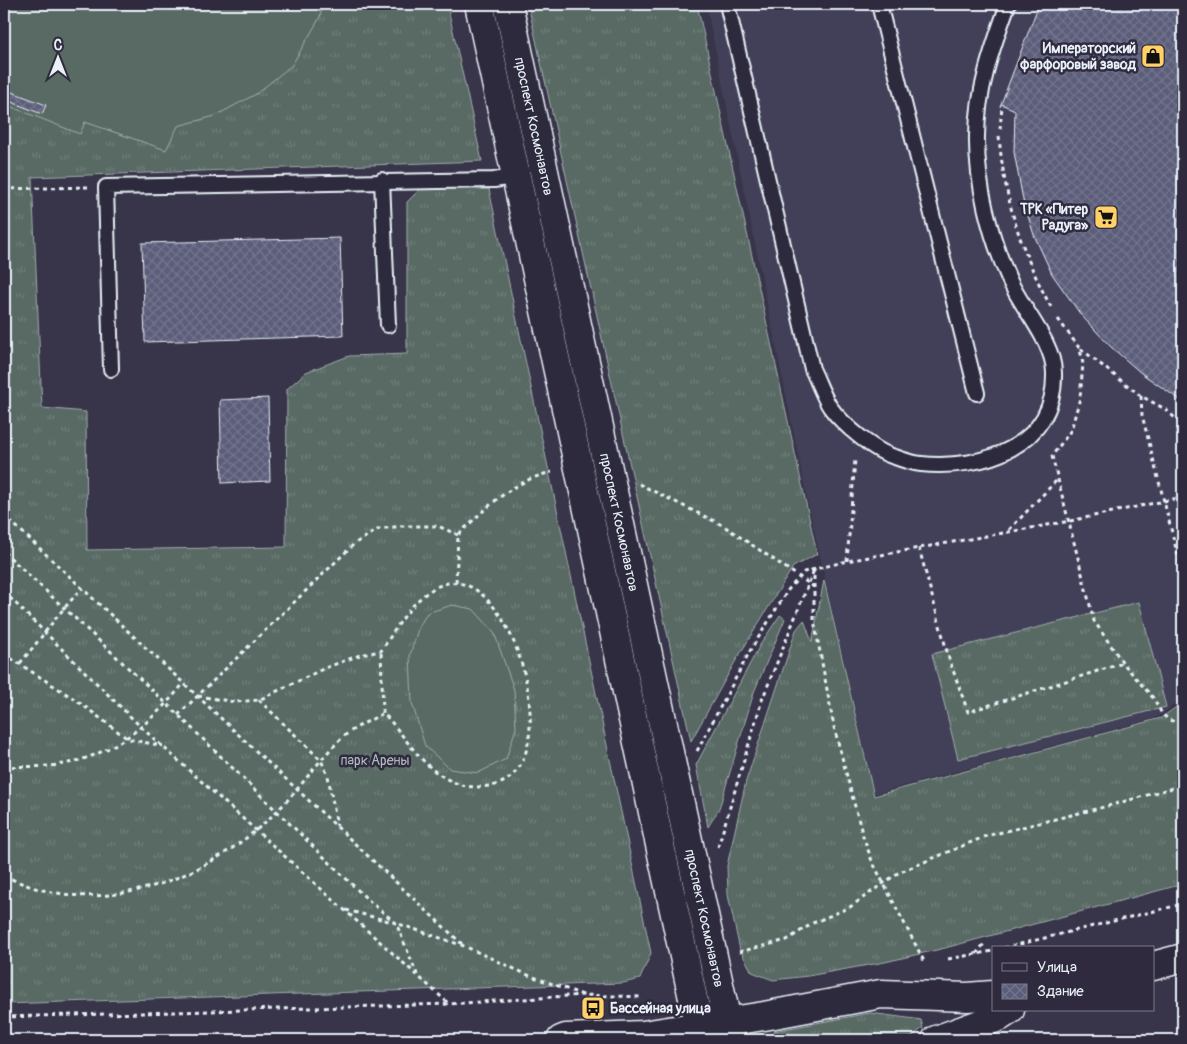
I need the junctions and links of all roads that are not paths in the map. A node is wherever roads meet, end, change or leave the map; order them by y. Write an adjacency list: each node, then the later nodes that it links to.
1 (478, 4): 7 (street, проспект Космонавтов)
2 (508, 4): 6 (street, проспект Космонавтов)
3 (727, 4): 5 (lane)
4 (879, 4): 11 (lane)
5 (1008, 4)
6 (544, 170): 7 (lane); 16 (street, проспект Космонавтов)
7 (516, 177): 8 (lane); 17 (street, проспект Космонавтов)
8 (382, 180): 9 (lane); 10 (lane)
9 (388, 325)
10 (111, 369)
11 (977, 393)
12 (1183, 958): 13 (street)
13 (1154, 966)
14 (992, 995): 16 (street)
15 (1005, 1012): 19 (street)
16 (730, 1031): 17 (street)
17 (700, 1033): 18 (street)
18 (560, 1040)
19 (936, 1040)

